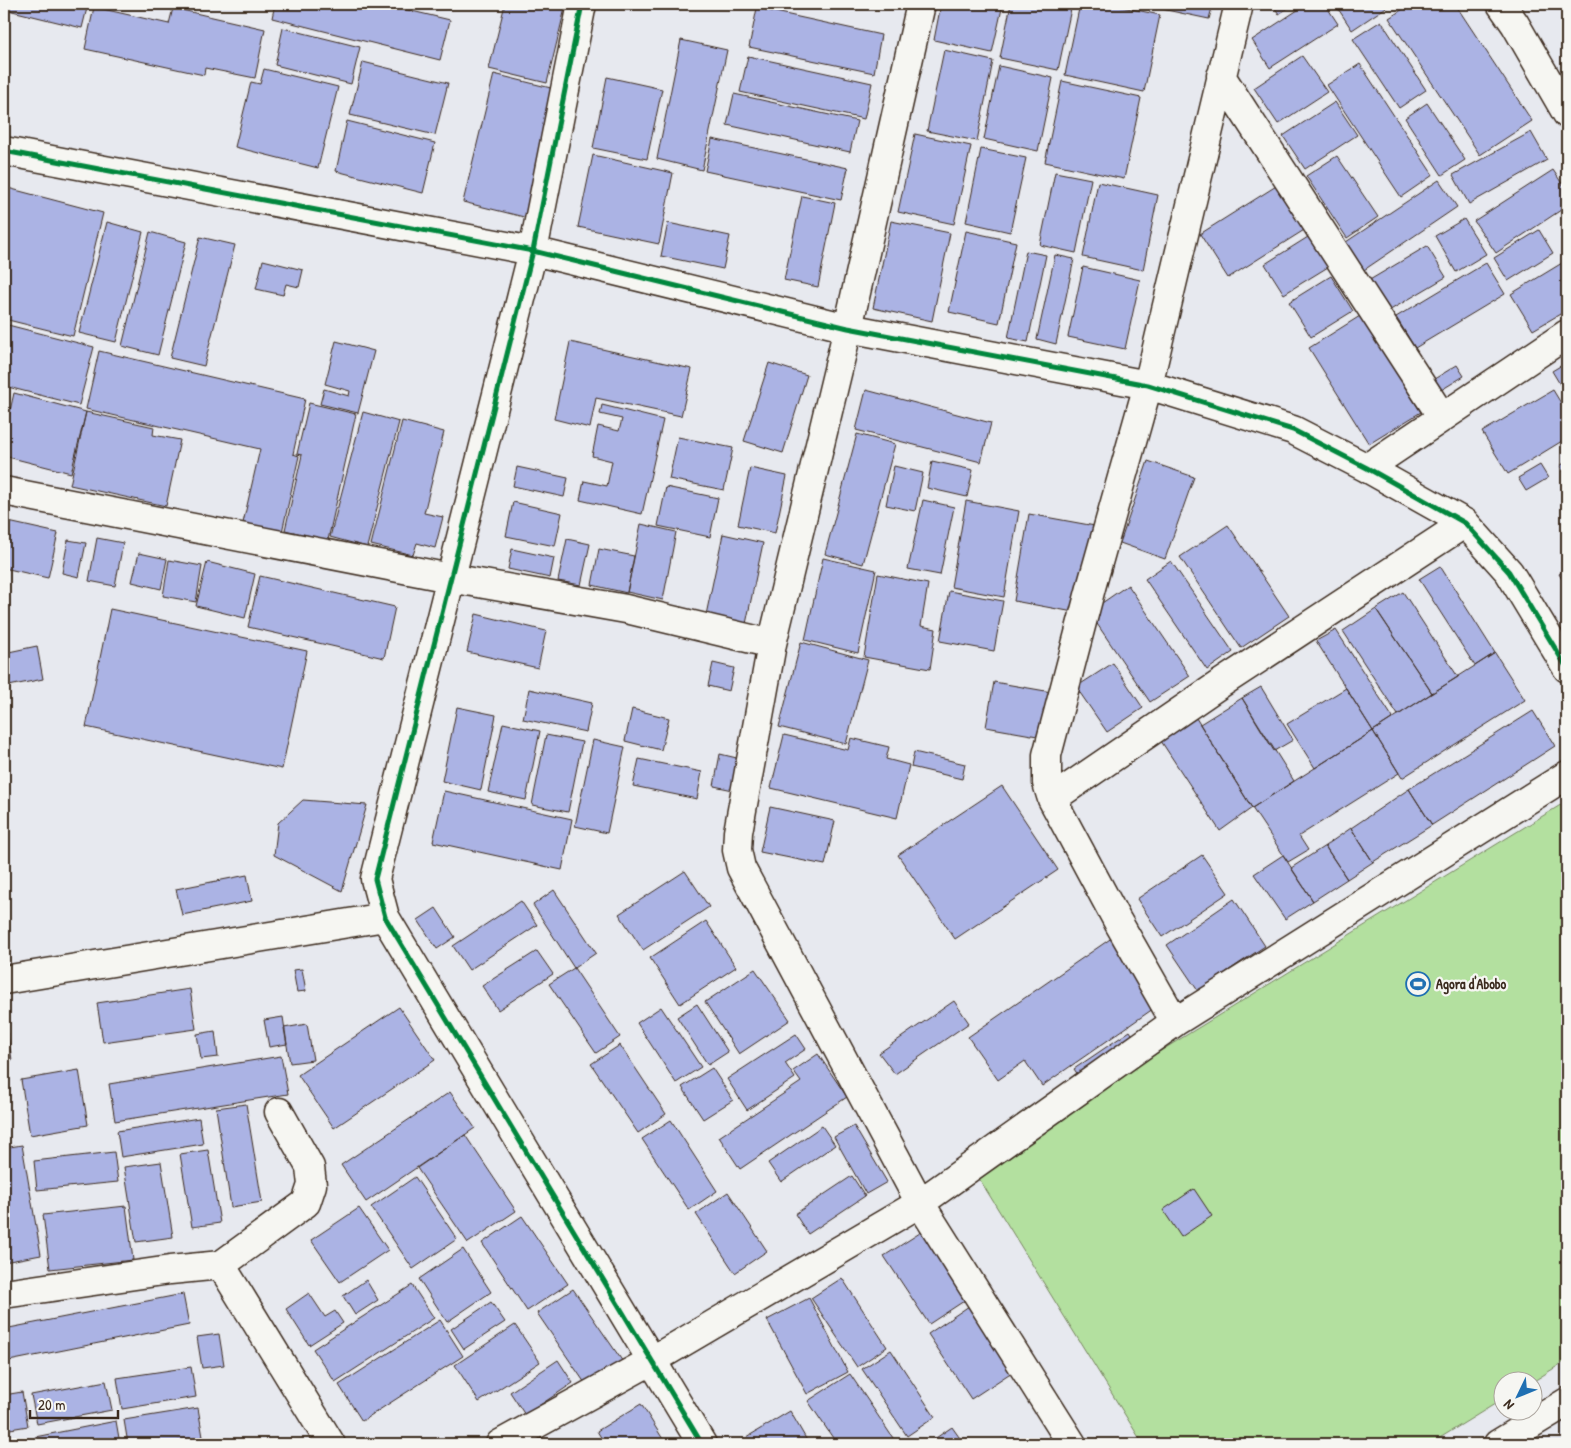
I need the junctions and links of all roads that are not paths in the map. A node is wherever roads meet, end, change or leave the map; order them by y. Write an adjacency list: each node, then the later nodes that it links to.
1 (582, 4): 8 (street)
2 (921, 4): 9 (street)
3 (1239, 4): 5 (street)
4 (1501, 4): 6 (street)
5 (1221, 76): 11 (street); 12 (street)
6 (1567, 114)
7 (4, 150): 8 (street)
8 (533, 251): 9 (street); 16 (street)
9 (848, 328): 11 (street); 17 (street)
10 (1567, 334): 12 (street)
11 (1148, 385): 13 (street); 20 (street)
12 (1442, 417): 13 (street)
13 (1367, 468): 15 (street)
14 (4, 492): 16 (street)
15 (1465, 522): 18 (street); 20 (street)
16 (450, 578): 17 (street); 21 (street)
17 (772, 644): 25 (street)
18 (1567, 668)
19 (1567, 775): 23 (street)
20 (1052, 799): 23 (street)
21 (385, 917): 22 (street); 28 (street)
22 (4, 980)
23 (1174, 1022): 25 (street)
24 (279, 1112): 26 (street)
25 (920, 1203): 28 (street); 33 (street)
26 (221, 1265): 27 (street); 30 (street)
27 (4, 1294)
28 (652, 1361): 31 (street); 32 (street)
29 (1567, 1402): 34 (street)
30 (331, 1444)
31 (500, 1444)
32 (702, 1444)
33 (1072, 1444)
34 (1498, 1444)

